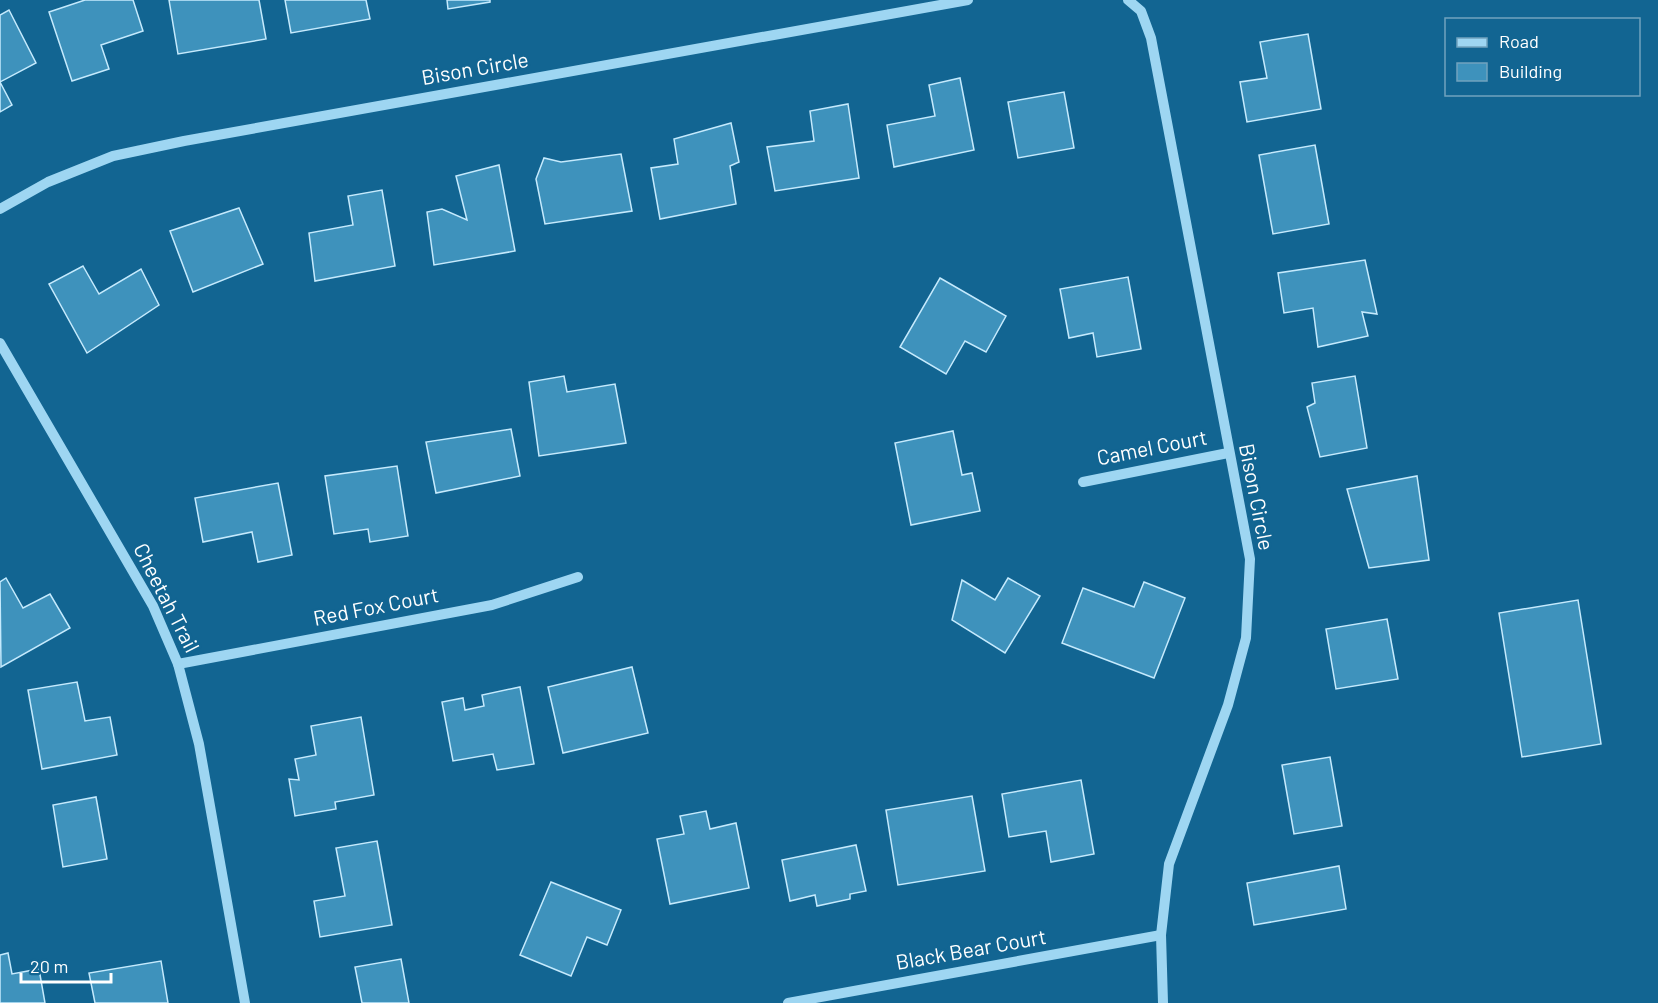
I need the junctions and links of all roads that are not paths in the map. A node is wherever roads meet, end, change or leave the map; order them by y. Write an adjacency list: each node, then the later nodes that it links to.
1 (968, 0): 3 (street, Bison Circle)
2 (1128, 0): 5 (street, Bison Circle)
3 (0, 209)
4 (0, 343): 8 (street, Cheetah Trail)
5 (1228, 453): 6 (street, Camel Court); 9 (street, Bison Circle)
6 (1083, 482)
7 (578, 577): 8 (street, Red Fox Court)
8 (178, 664): 10 (street, Cheetah Trail)
9 (1161, 935): 11 (street, Black Bear Court); 12 (street, Bison Circle)
10 (245, 1003)
11 (788, 1003)
12 (1163, 1003)

